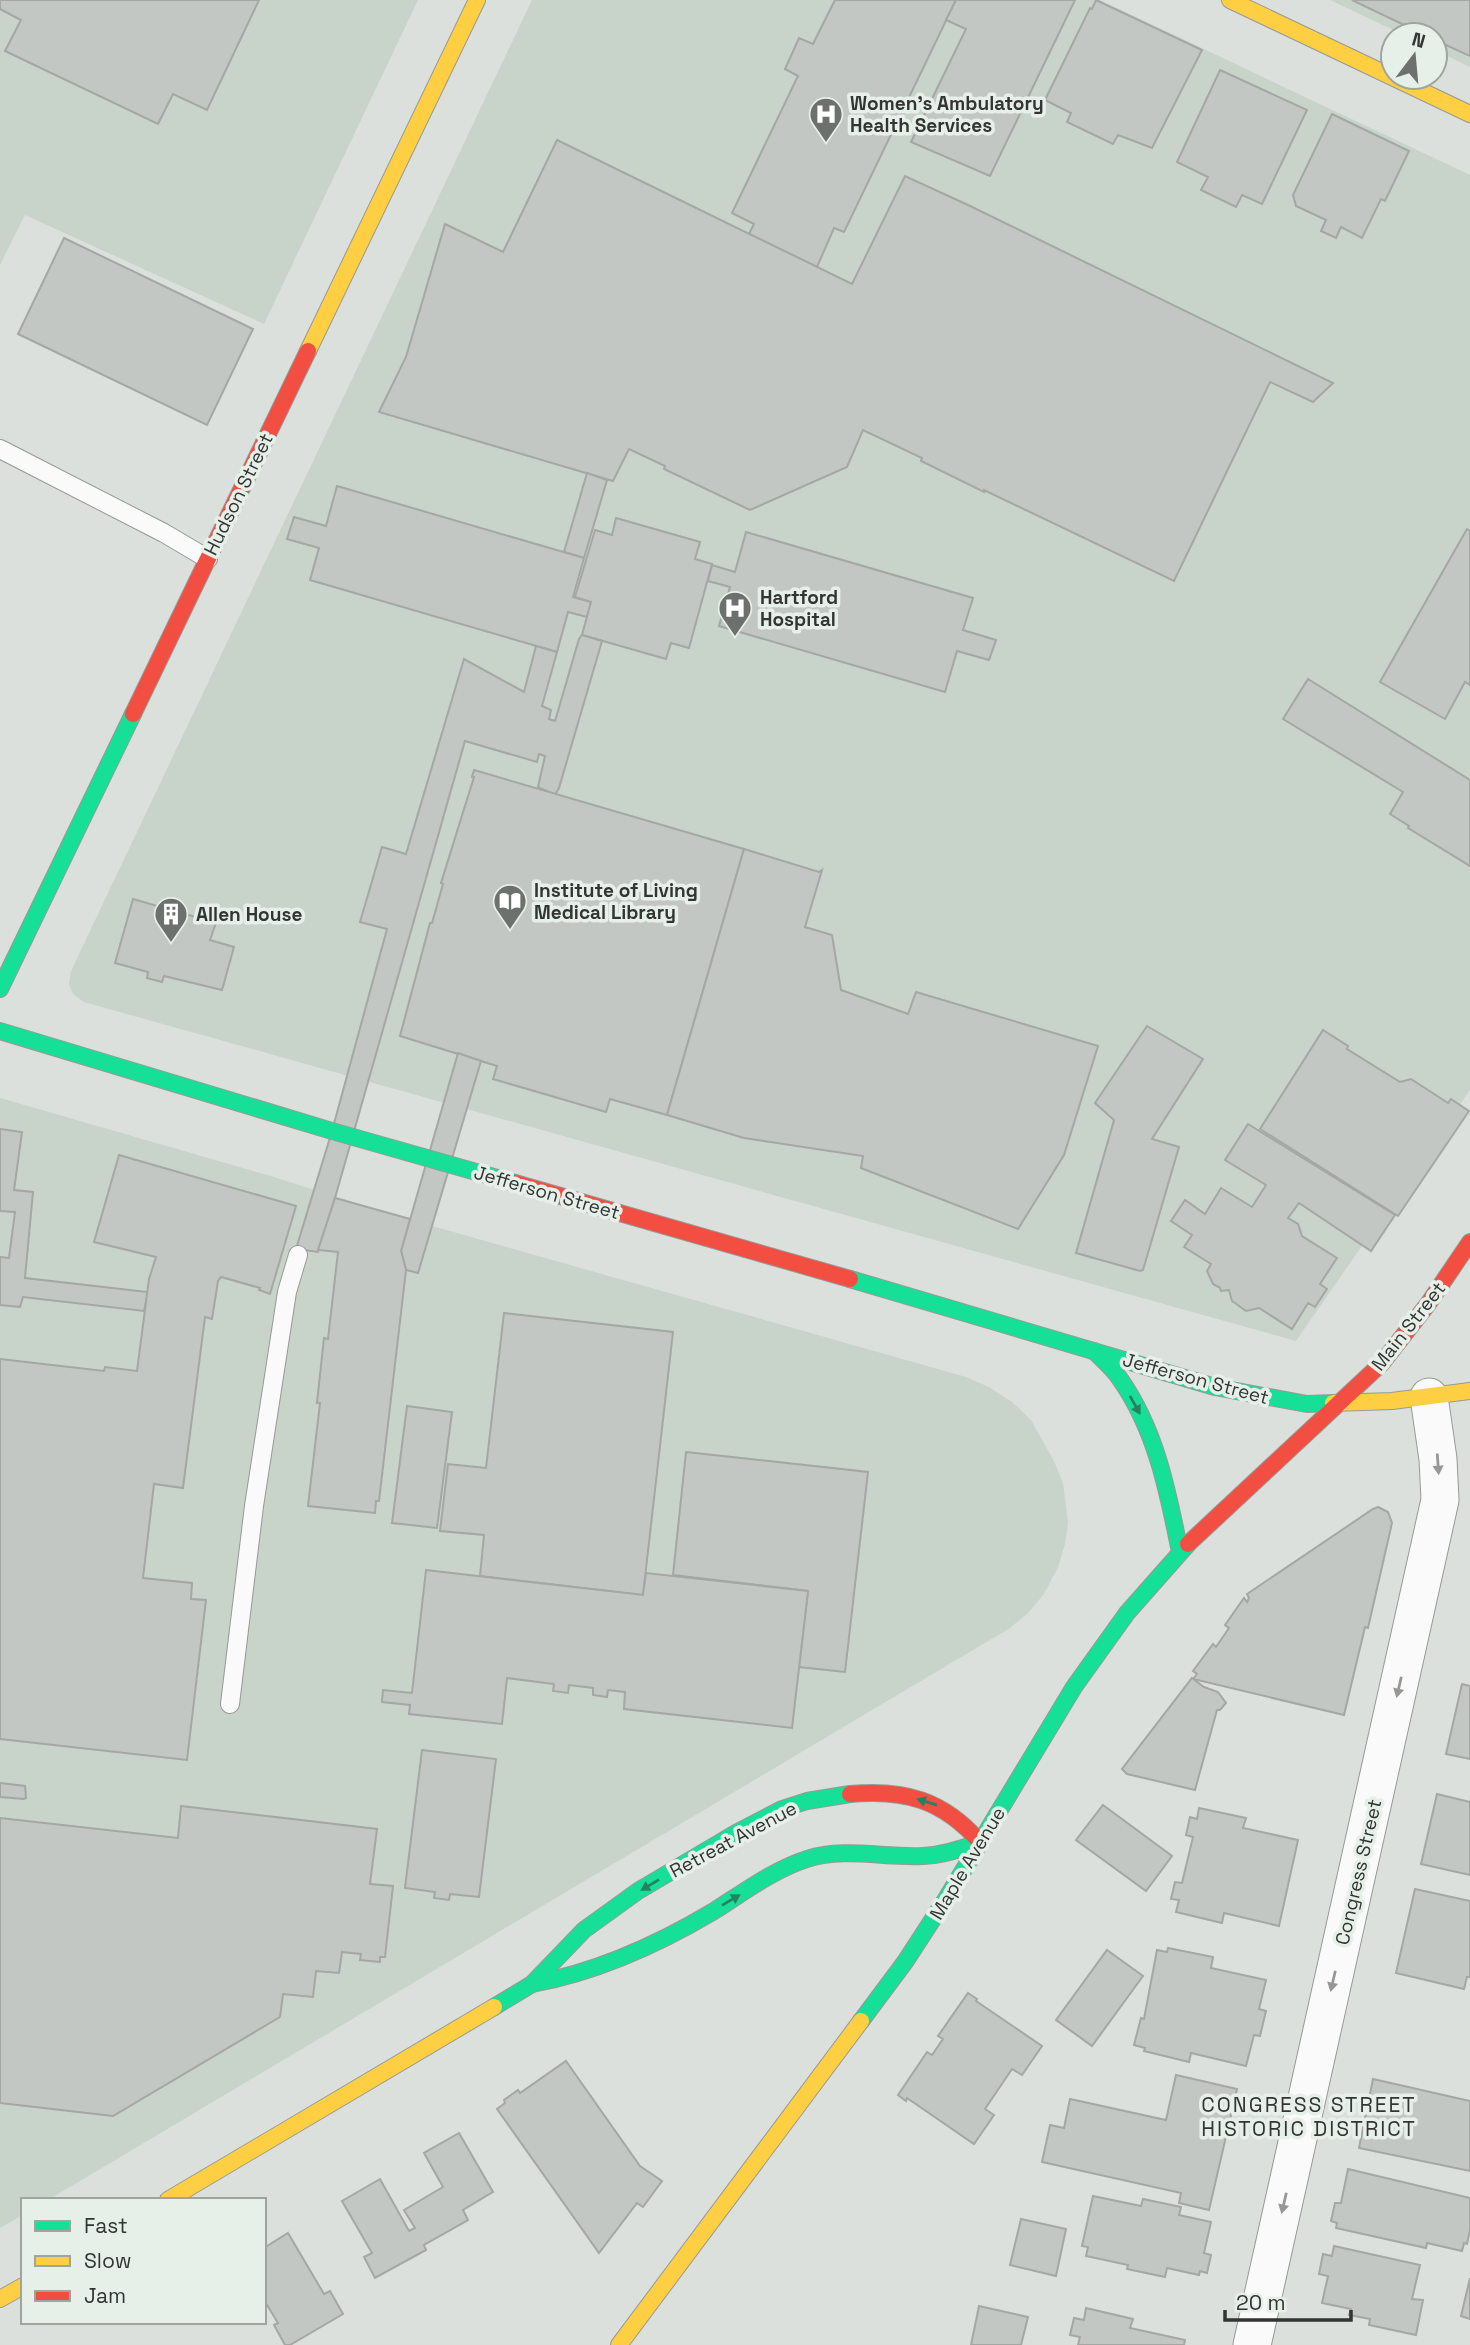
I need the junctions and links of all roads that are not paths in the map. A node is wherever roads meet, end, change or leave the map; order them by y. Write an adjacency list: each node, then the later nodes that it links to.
1 (477, 0): 5 (main road, Hudson Street)
2 (1248, 4): 3 (main road)
3 (1470, 114)
4 (0, 449): 5 (lane)
5 (208, 559): 6 (main road, Hudson Street)
6 (0, 989)
7 (0, 1031): 10 (main road, Jefferson Street)
8 (1470, 1242): 13 (main road, Main Street)
9 (298, 1255): 15 (lane)
10 (1094, 1351): 13 (main road, Jefferson Street); 14 (main road, Jefferson Street, one-way to 14)
11 (1470, 1391): 12 (main road, Jefferson Street)
12 (1429, 1397): 13 (main road, Jefferson Street); 22 (street, Congress Street, one-way to 22)
13 (1340, 1404): 14 (main road, Maple Avenue)
14 (1180, 1552): 16 (main road, Maple Avenue)
15 (230, 1704)
16 (980, 1842): 17 (main road, Retreat Avenue, one-way to 16); 17 (main road, Retreat Avenue, one-way to 17); 21 (main road, Maple Avenue)
17 (532, 1984): 18 (main road, Retreat Avenue)
18 (171, 2198)
19 (21, 2287): 20 (main road)
20 (0, 2300)
21 (619, 2345)
22 (1252, 2345)

